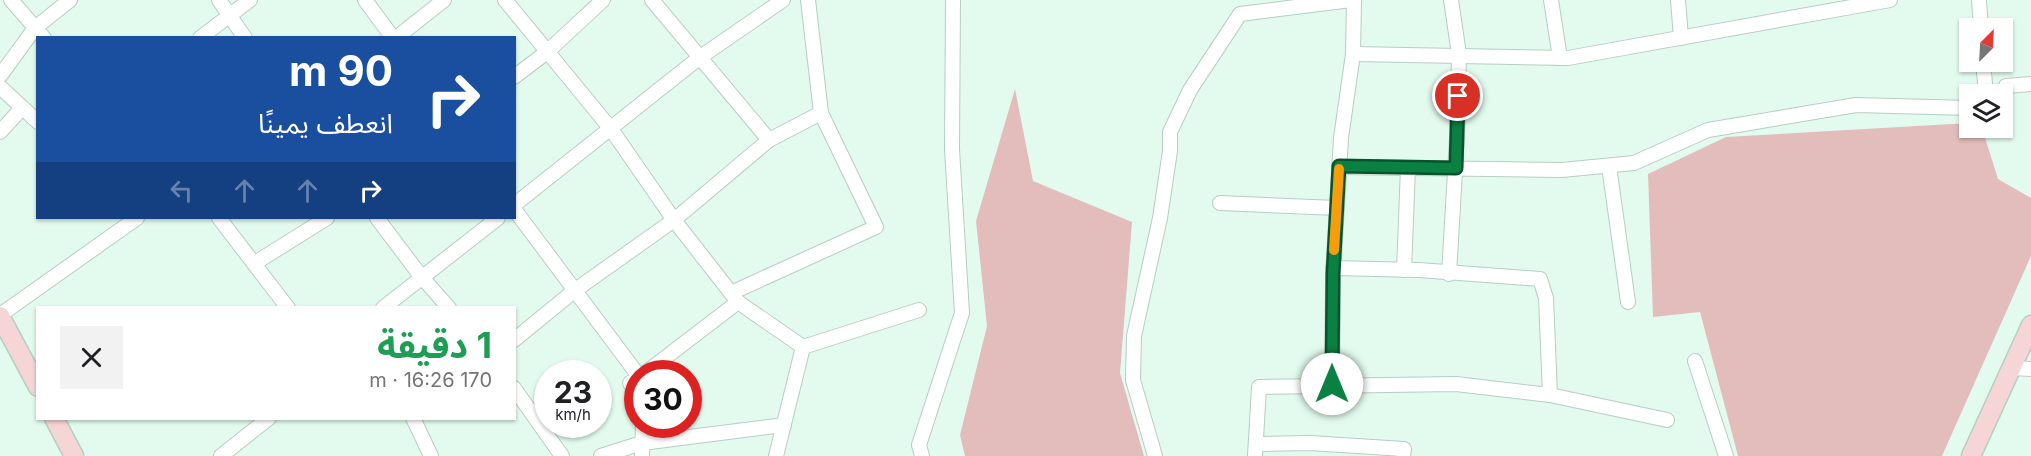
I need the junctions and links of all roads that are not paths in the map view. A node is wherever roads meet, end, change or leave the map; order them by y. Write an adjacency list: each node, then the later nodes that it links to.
1 (11, 0): 21 (street)
2 (70, 0): 21 (street)
3 (219, 0): 19 (street)
4 (250, 0): 19 (street)
5 (365, 0): 24 (street)
6 (444, 0): 25 (street)
7 (505, 0): 28 (street)
8 (603, 0): 28 (street)
9 (652, 0): 31 (street)
10 (783, 0): 31 (street)
11 (808, 0): 40 (street)
12 (953, 0): 97 (street)
13 (1352, 0): 29 (street); 98 (street)
14 (1451, 0): 30 (street)
15 (1551, 0): 32 (street)
16 (1678, 0): 27 (street)
17 (1890, 0): 27 (street)
18 (1979, 0): 20 (street)
19 (229, 15): 22 (street); 23 (street)
20 (1980, 18)
21 (40, 33)
22 (203, 36)
23 (244, 36)
24 (392, 36)
25 (397, 36)
26 (36, 37): 34 (street)
27 (1681, 38): 32 (street)
28 (547, 52): 33 (street); 42 (street)
29 (1353, 54): 30 (street); 45 (street)
30 (1459, 54): 32 (street); 48 (street)
31 (699, 58): 42 (street); 44 (street)
32 (1560, 58)
33 (516, 75)
34 (0, 76)
35 (2031, 84): 36 (street)
36 (2013, 85)
37 (0, 87): 38 (street)
38 (22, 108): 41 (street); 43 (street)
39 (1959, 108): 46 (street)
40 (821, 113): 44 (street); 65 (street)
41 (36, 120)
42 (611, 129): 50 (street); 58 (street)
43 (0, 132)
44 (769, 141): 58 (street)
45 (1339, 166): 47 (street); 51 (street)
46 (1609, 166): 48 (street); 66 (street)
47 (1408, 168): 48 (street); 61 (street)
48 (1456, 168): 62 (street)
49 (1220, 203): 51 (street)
50 (516, 205)
51 (1336, 208): 60 (street)
52 (516, 210): 64 (street)
53 (131, 219): 71 (street)
54 (220, 219): 59 (street)
55 (325, 219): 59 (street)
56 (377, 219): 63 (street)
57 (497, 219): 63 (street)
58 (674, 220): 64 (street); 65 (street)
59 (255, 263): 67 (street)
60 (1333, 268): 61 (street); 81 (street)
61 (1404, 270): 62 (street)
62 (1449, 274): 83 (street)
63 (420, 276): 68 (street); 69 (street)
64 (574, 291): 73 (street); 75 (street)
65 (734, 297): 74 (street); 76 (street)
66 (1628, 302)
67 (287, 306)
68 (385, 306)
69 (447, 306)
70 (919, 310): 74 (street)
71 (0, 316): 80 (street)
72 (2031, 325): 78 (street)
73 (516, 338)
74 (803, 347): 88 (street)
75 (626, 360)
76 (660, 360)
77 (1695, 361): 100 (street)
78 (2012, 368): 79 (street); 101 (street)
79 (2031, 369)
80 (36, 383)
81 (1332, 384): 83 (street); 90 (street)
82 (516, 391): 94 (street)
83 (1550, 395): 87 (street)
84 (55, 420): 91 (street)
85 (266, 420): 92 (street)
86 (414, 420): 93 (street)
87 (1668, 420)
88 (784, 425): 89 (street); 96 (street)
89 (642, 449): 95 (street)
90 (1255, 450): 99 (street)
91 (74, 456)
92 (221, 456)
93 (431, 456)
94 (562, 456)
95 (601, 456)
96 (776, 456)
97 (922, 456)
98 (1155, 456)
99 (1403, 456)
100 (1726, 456)
101 (1971, 456)

